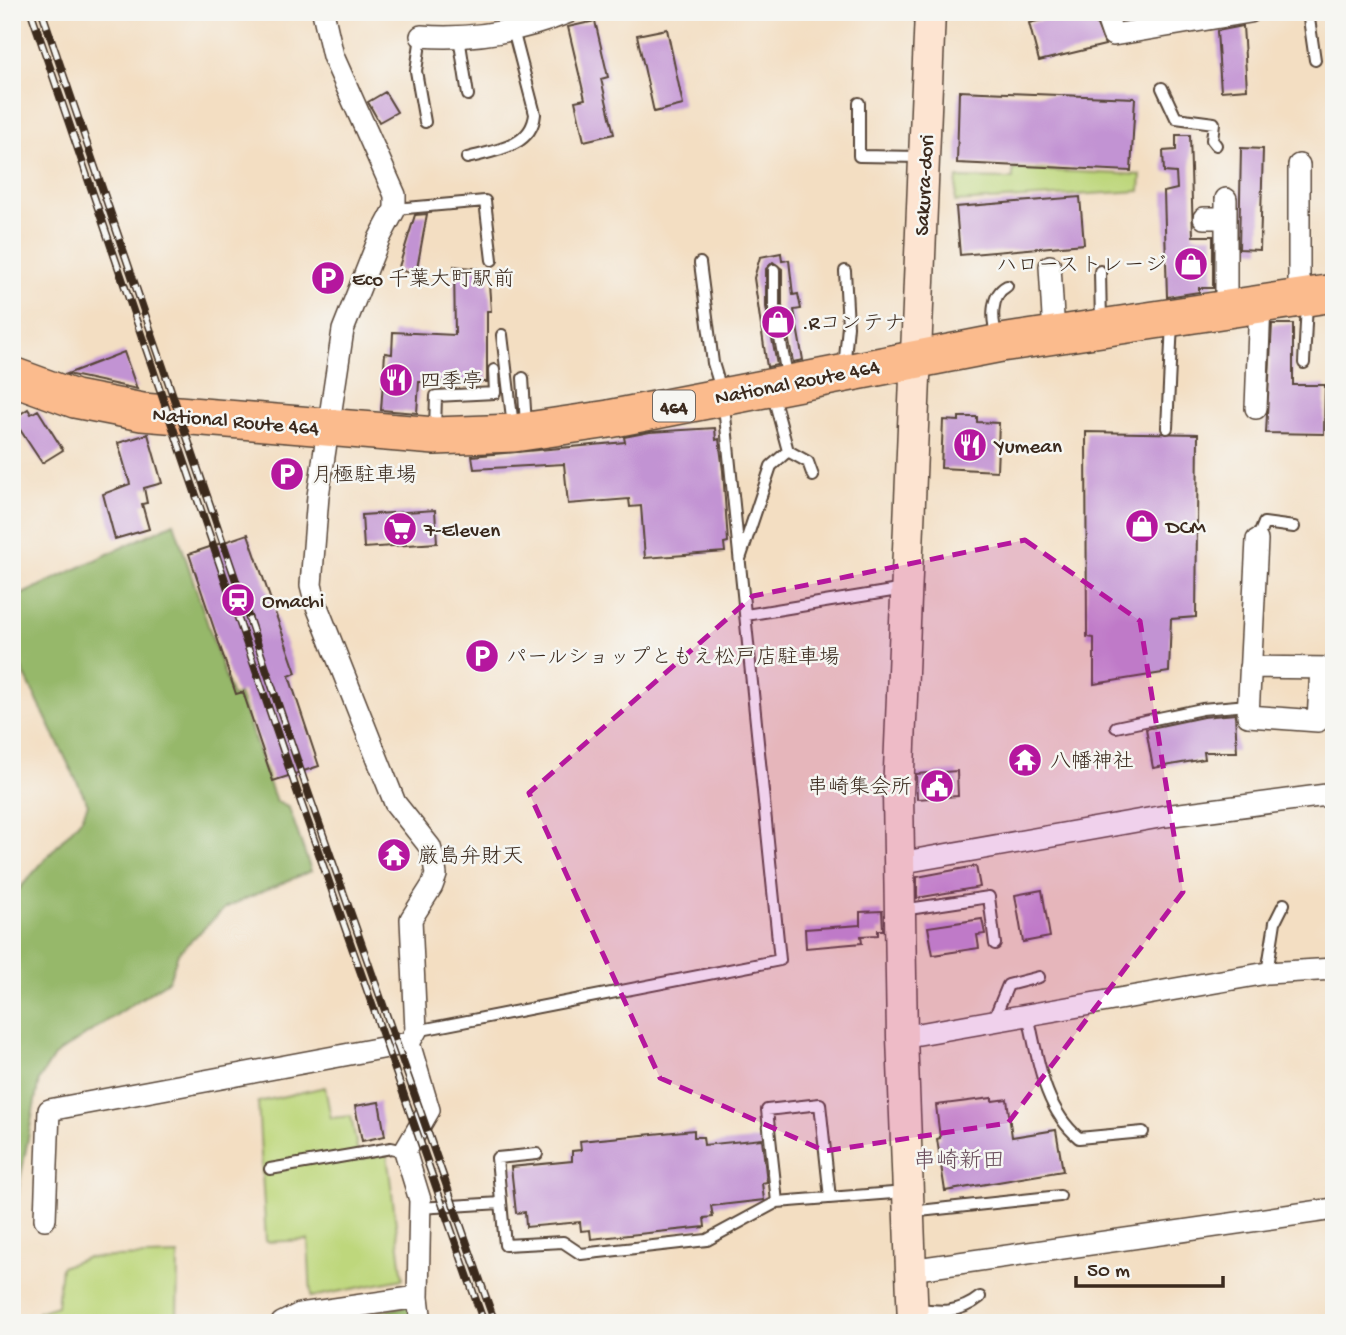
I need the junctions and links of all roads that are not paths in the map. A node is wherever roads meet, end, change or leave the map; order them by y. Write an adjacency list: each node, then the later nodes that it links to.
1 (323, 12): 19 (street)
2 (569, 12): 7 (street)
3 (930, 12): 16 (street, Sakura-dori)
4 (1105, 12): 5 (street)
5 (1250, 12)
6 (1308, 12): 10 (lane)
7 (513, 30): 9 (street); 17 (lane)
8 (421, 36): 9 (street); 14 (lane)
9 (459, 37): 12 (lane)
10 (1314, 60)
11 (1162, 88): 15 (lane)
12 (468, 94)
13 (859, 103): 16 (lane)
14 (425, 122)
15 (1216, 145)
16 (924, 157): 35 (street, Sakura-dori)
17 (467, 158)
18 (1299, 165): 28 (street)
19 (395, 209): 21 (lane); 44 (street)
20 (1204, 218): 29 (street)
21 (492, 260)
22 (700, 263): 42 (lane)
23 (1050, 266): 32 (street)
24 (774, 270): 41 (lane)
25 (845, 271): 38 (lane)
26 (1100, 271): 31 (lane)
27 (1006, 286): 34 (lane)
28 (1313, 296): 29 (highway, National Route 464 / 464); 36 (lane)
29 (1243, 306): 30 (highway, National Route 464 / 464); 43 (street)
30 (1172, 316): 31 (highway, National Route 464 / 464); 45 (lane)
31 (1101, 327): 32 (highway, National Route 464 / 464)
32 (1054, 334): 34 (highway, National Route 464 / 464)
33 (502, 335): 46 (lane)
34 (1001, 343): 35 (highway, National Route 464 / 464)
35 (915, 358): 38 (highway, National Route 464 / 464); 53 (street, Sakura-dori)
36 (1304, 363)
37 (494, 370): 47 (lane)
38 (845, 372): 41 (highway, National Route 464 / 464)
39 (12, 376): 44 (highway, National Route 464 / 464)
40 (523, 378): 46 (lane)
41 (779, 384): 42 (highway, National Route 464 / 464); 48 (lane)
42 (723, 396): 46 (highway, National Route 464 / 464); 52 (lane)
43 (1256, 408)
44 (329, 428): 47 (highway, National Route 464 / 464); 69 (street)
45 (1167, 428)
46 (520, 432): 47 (highway, National Route 464 / 464)
47 (435, 436)
48 (788, 451): 49 (lane); 52 (lane)
49 (813, 476)
50 (1294, 527): 51 (lane)
51 (1257, 540): 55 (street)
52 (738, 565): 54 (lane)
53 (904, 589): 54 (lane); 60 (street, Sakura-dori)
54 (746, 615): 69 (lane)
55 (1250, 667): 56 (street); 57 (street)
56 (1328, 668): 57 (street)
57 (1248, 705): 58 (lane)
58 (1116, 727)
59 (1334, 794): 60 (street)
60 (899, 863): 62 (street, Sakura-dori)
61 (1284, 904): 65 (lane)
62 (900, 910): 63 (lane); 70 (street, Sakura-dori)
63 (995, 944)
64 (1334, 969): 65 (street)
65 (1267, 973): 67 (street)
66 (1039, 977): 68 (lane)
67 (1028, 1015): 68 (street); 71 (lane)
68 (993, 1021): 70 (street)
69 (412, 1037): 72 (street); 82 (street)
70 (902, 1037): 78 (street, Sakura-dori)
71 (1143, 1132)
72 (405, 1151): 74 (lane); 80 (street)
73 (537, 1154): 79 (lane)
74 (270, 1169)
75 (1060, 1196): 78 (lane)
76 (830, 1198): 77 (lane); 77 (lane); 78 (lane)
77 (777, 1202): 79 (lane)
78 (906, 1202): 83 (street, Sakura-dori)
79 (501, 1203): 80 (lane)
80 (419, 1208): 84 (street)
81 (1334, 1209): 83 (street)
82 (45, 1219)
83 (910, 1270): 86 (street, Sakura-dori)
84 (418, 1297): 87 (street); 88 (street)
85 (980, 1297): 86 (lane)
86 (912, 1315)
87 (282, 1323)
88 (421, 1323)

